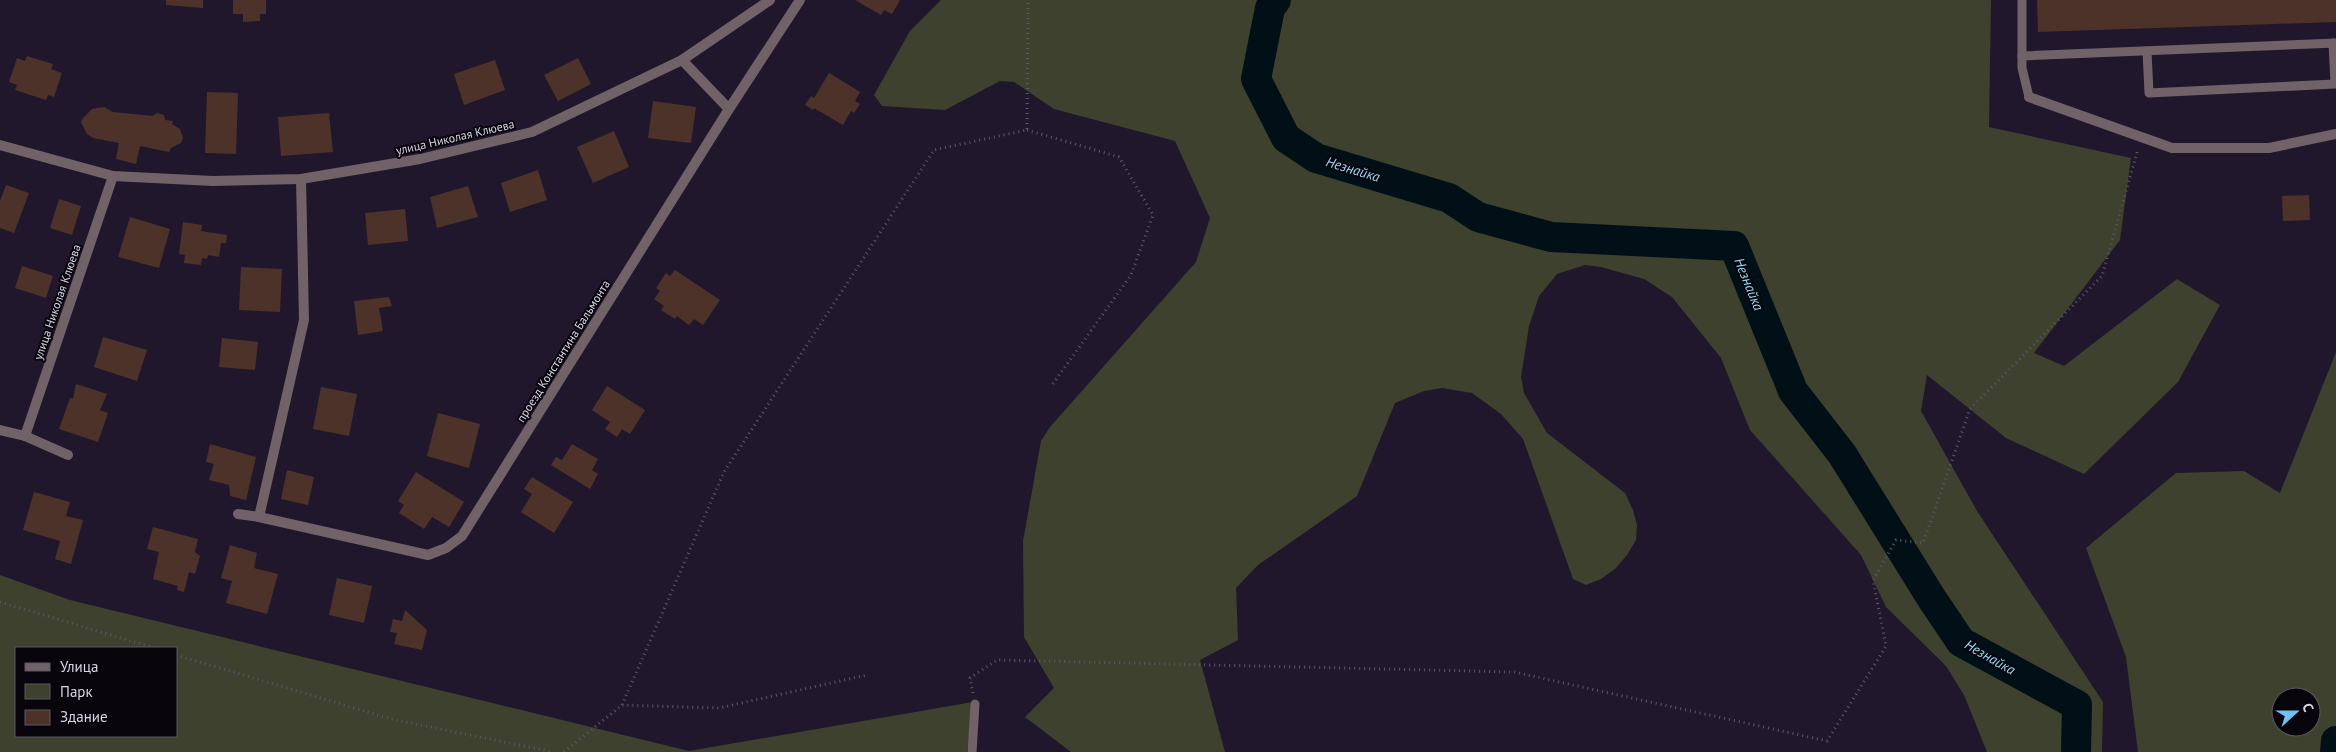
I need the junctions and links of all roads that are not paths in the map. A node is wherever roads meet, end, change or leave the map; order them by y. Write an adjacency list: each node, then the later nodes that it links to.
1 (770, 0): 7 (street, улица Николая Клюева)
2 (800, 0): 9 (street, проезд Константина Бальмонта)
3 (2022, 0): 6 (lane)
4 (2334, 43): 5 (lane); 5 (lane)
5 (2147, 51): 6 (lane)
6 (2022, 56): 8 (lane)
7 (682, 60): 9 (street); 13 (street, улица Николая Клюева)
8 (2029, 97): 10 (street)
9 (729, 109): 18 (street, проезд Константина Бальмонта)
10 (2336, 134)
11 (0, 145): 12 (street, улица Николая Клюева)
12 (113, 176): 13 (street, улица Николая Клюева); 15 (street, улица Николая Клюева)
13 (301, 179): 18 (street)
14 (0, 430): 15 (street)
15 (25, 436): 16 (street)
16 (68, 456)
17 (238, 514): 18 (street, проезд Константина Бальмонта)
18 (259, 517)
19 (975, 704): 20 (lane)
20 (972, 752)

